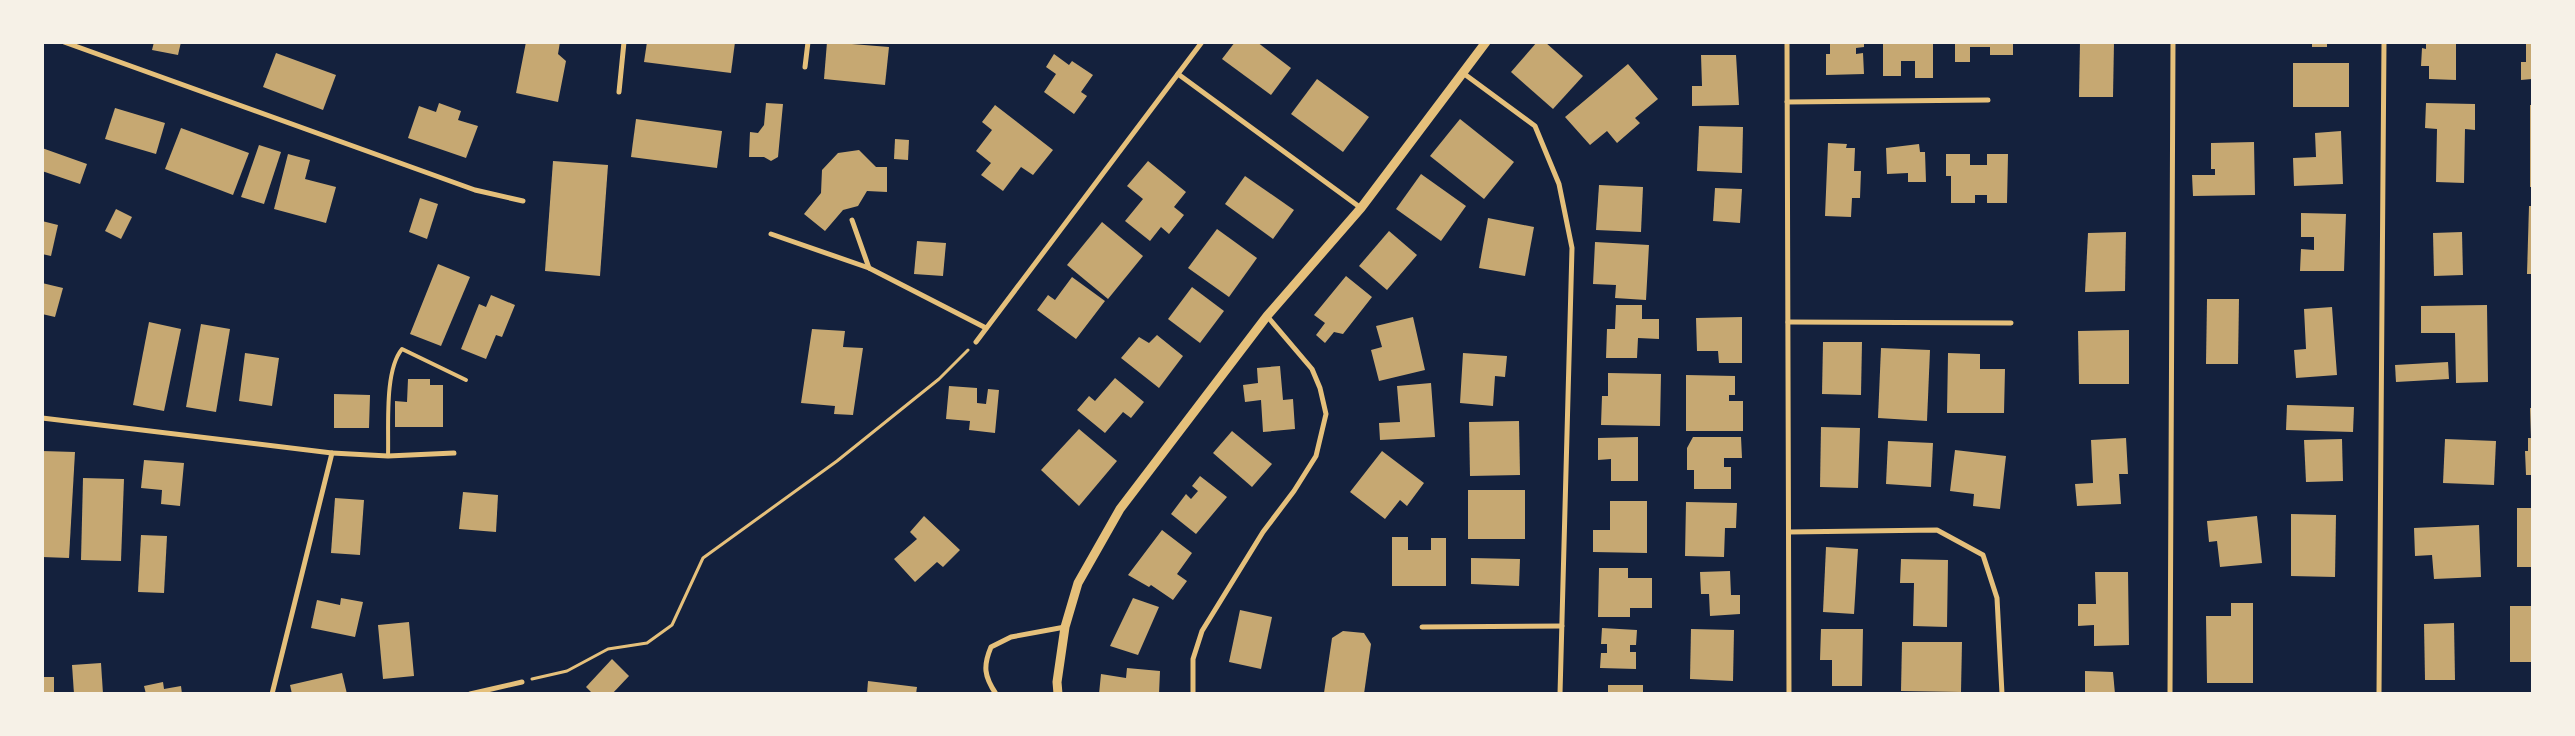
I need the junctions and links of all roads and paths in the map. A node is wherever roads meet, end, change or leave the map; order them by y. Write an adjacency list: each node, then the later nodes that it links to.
1 (64, 42): 15 (street)
2 (624, 42): 12 (street)
3 (808, 42): 9 (street)
4 (1202, 42): 11 (street)
5 (1486, 42): 10 (street)
6 (1787, 42): 14 (street)
7 (2173, 42): 43 (street)
8 (2384, 42): 44 (street)
9 (805, 67)
10 (1463, 73): 16 (street); 31 (street)
11 (1178, 74): 16 (street); 23 (street)
12 (619, 92)
13 (1988, 100): 14 (street)
14 (1787, 102): 21 (street)
15 (523, 201)
16 (1361, 208): 20 (street)
17 (852, 220): 19 (street)
18 (771, 234): 19 (street)
19 (869, 268): 23 (street)
20 (1267, 316): 32 (street); 39 (street)
21 (1788, 322): 22 (street); 30 (street)
22 (2011, 323)
23 (986, 328): 24 (street)
24 (976, 342): 34 (path)
25 (466, 380): 29 (lane)
26 (42, 418): 28 (street)
27 (454, 452): 29 (street)
28 (332, 453): 29 (street); 35 (street)
29 (388, 456)
30 (1789, 532): 41 (street); 42 (street)
31 (1562, 626): 33 (street); 40 (street)
32 (1065, 627): 37 (street); 38 (street)
33 (1422, 627)
34 (522, 682): 36 (street)
35 (272, 694)
36 (470, 694)
37 (996, 694)
38 (1058, 694)
39 (1193, 694)
40 (1560, 694)
41 (1789, 694)
42 (2002, 694)
43 (2170, 694)
44 (2379, 694)

